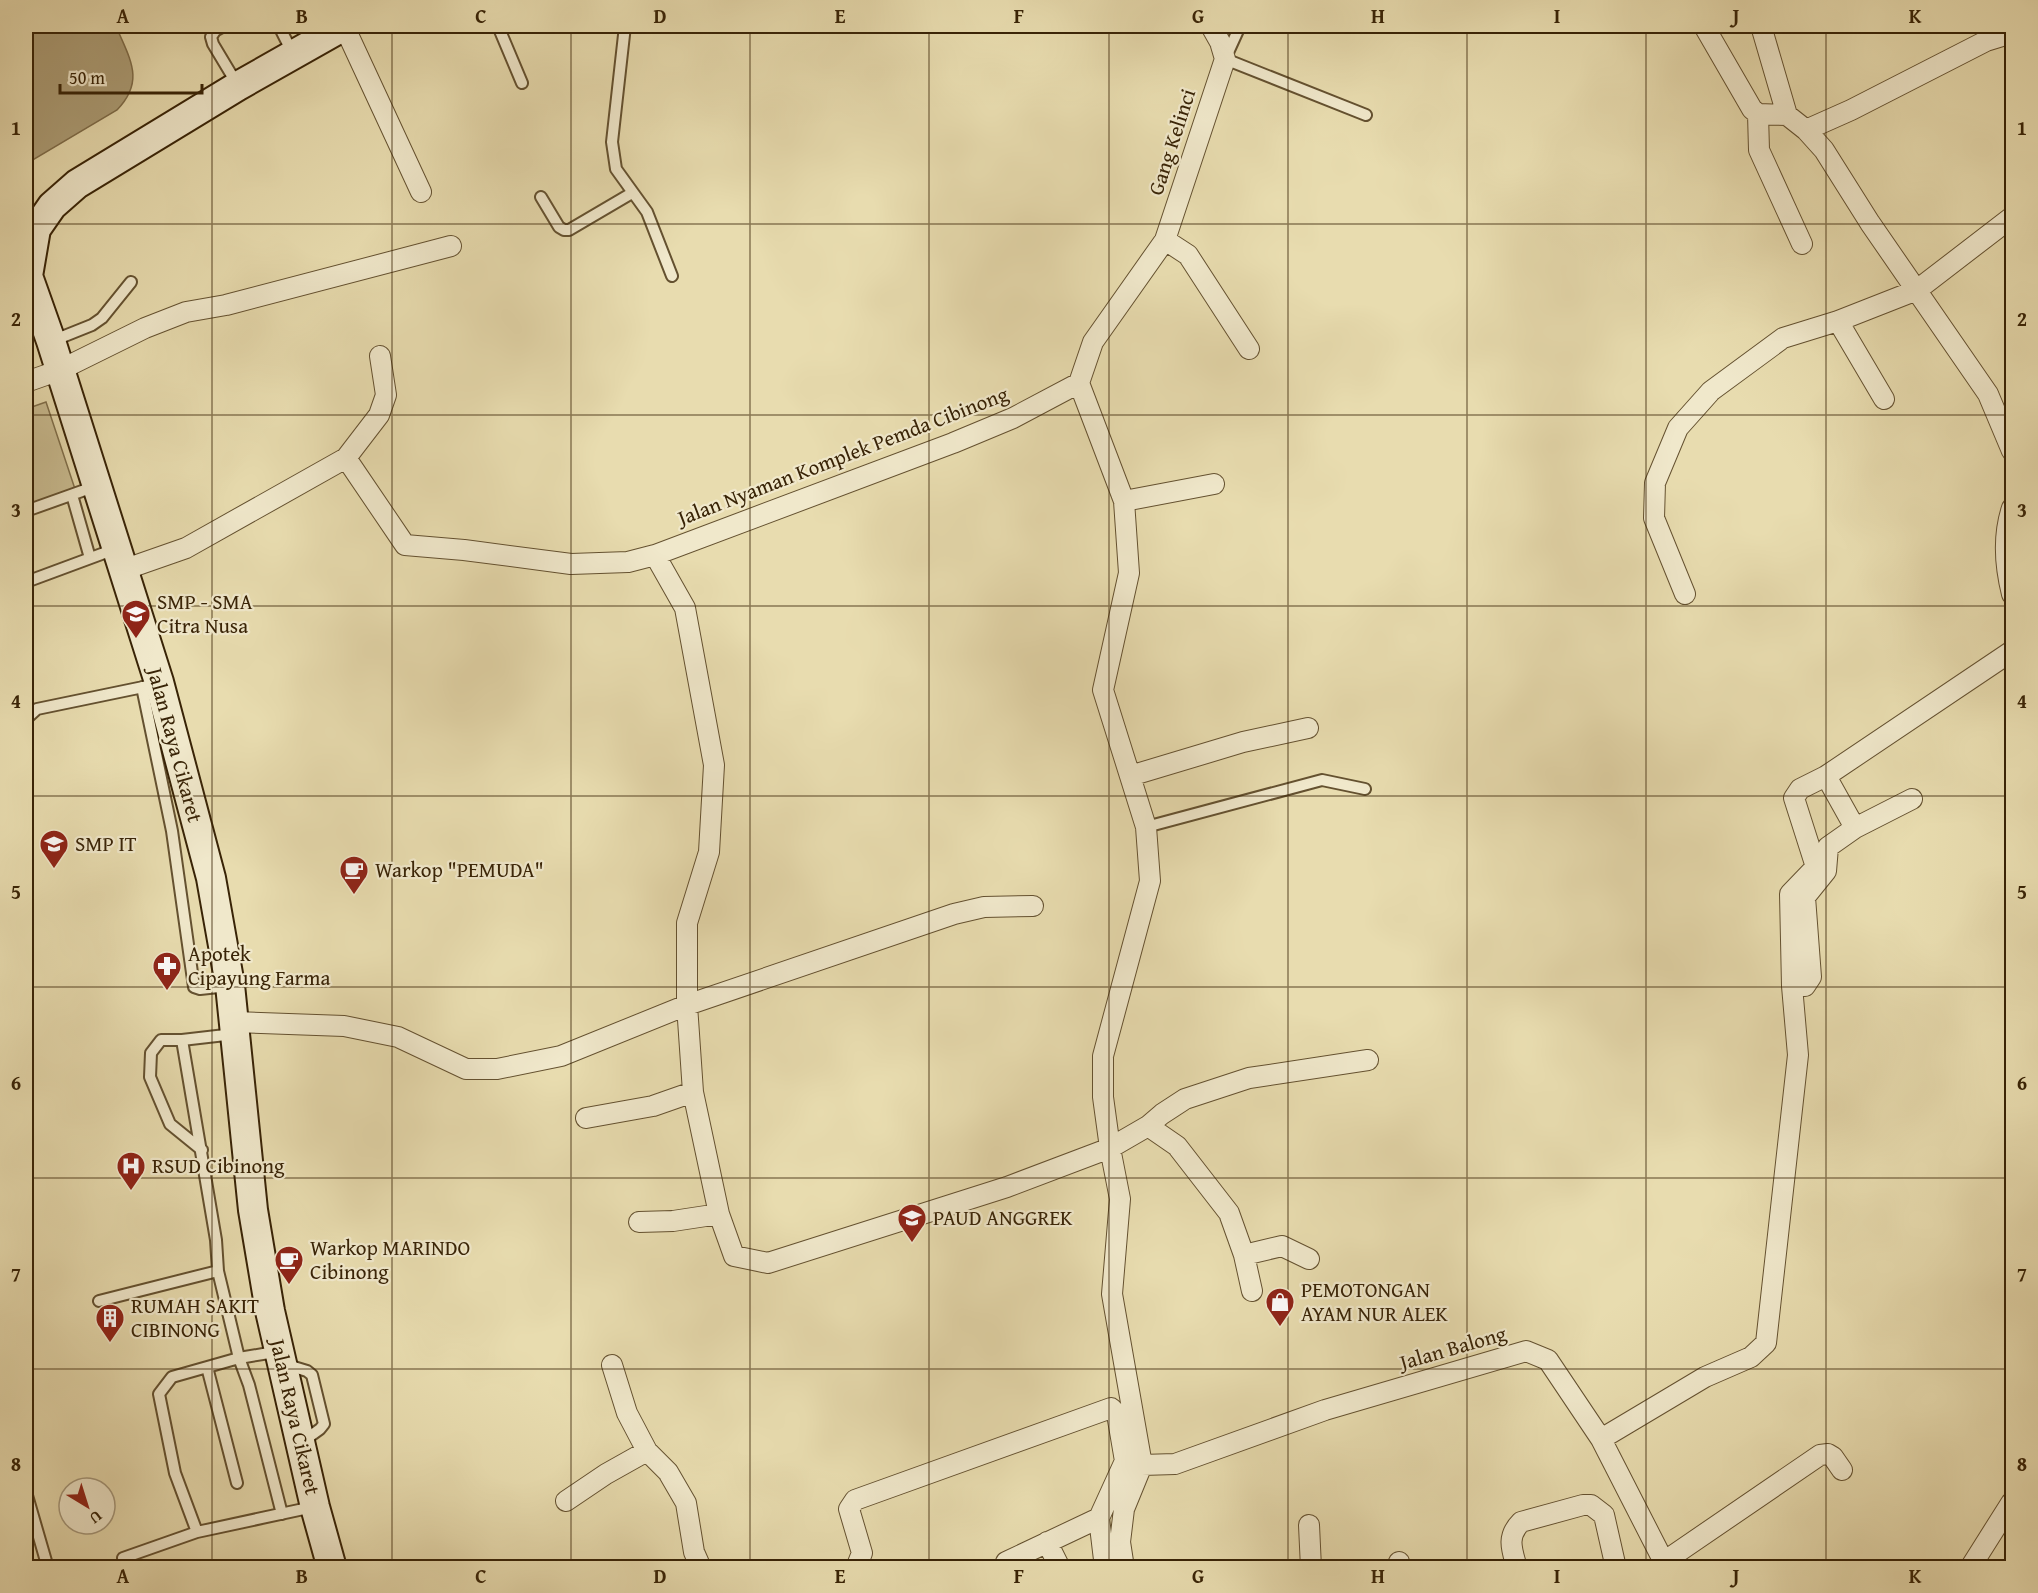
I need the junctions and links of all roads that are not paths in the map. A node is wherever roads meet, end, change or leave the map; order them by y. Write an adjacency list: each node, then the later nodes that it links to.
1 (224, 26): 14 (lane)
2 (279, 26): 11 (lane)
3 (344, 26): 11 (main road, Jalan Raya Cikaret); 19 (street)
4 (498, 26): 13 (lane)
5 (625, 26): 20 (lane)
6 (1211, 26): 12 (street)
7 (1240, 26): 12 (lane, Gang Kelinci)
8 (1704, 26): 15 (street)
9 (1761, 26): 17 (street)
10 (2013, 33): 18 (street)
11 (307, 42): 14 (main road, Jalan Raya Cikaret)
12 (1225, 59): 16 (lane); 23 (street, Gang Kelinci)
13 (522, 83)
14 (238, 86): 26 (main road, Jalan Raya Cikaret)
15 (1758, 114): 17 (street); 24 (street)
16 (1366, 115)
17 (1787, 115): 18 (street)
18 (1806, 130): 29 (street)
19 (421, 192)
20 (632, 193): 21 (lane); 27 (lane)
21 (541, 197)
22 (2013, 217): 29 (street)
23 (1165, 240): 32 (street); 36 (street, Gang Kelinci)
24 (1802, 244)
25 (451, 246): 34 (street)
26 (27, 275): 31 (main road, Jalan Raya Cikaret)
27 (672, 276)
28 (131, 282): 31 (lane)
29 (1917, 290): 30 (street); 38 (street)
30 (1838, 321): 37 (street); 49 (street)
31 (51, 341): 34 (main road, Jalan Raya Cikaret)
32 (1249, 349)
33 (380, 356): 39 (street)
34 (60, 370): 35 (street); 41 (main road, Jalan Raya Cikaret)
35 (26, 382)
36 (1079, 383): 42 (street); 45 (street, Jalan Nyaman Komplek Pemda Cibinong)
37 (1884, 399)
38 (2013, 451)
39 (346, 458): 45 (street, Jalan Nyaman Komplek Pemda Cibinong); 47 (street)
40 (1214, 484): 42 (street)
41 (84, 491): 44 (lane); 46 (lane); 47 (main road, Jalan Raya Cikaret)
42 (1124, 501): 55 (street)
43 (2013, 508): 50 (street)
44 (26, 511)
45 (655, 555): 63 (street)
46 (90, 558): 47 (lane); 48 (lane)
47 (120, 559): 52 (main road, Jalan Raya Cikaret)
48 (26, 582)
49 (1685, 594)
50 (2013, 594)
51 (2013, 651): 56 (street)
52 (150, 685): 53 (lane); 64 (main road, Jalan Raya Cikaret)
53 (26, 719)
54 (1308, 728): 55 (street)
55 (1130, 776): 59 (street)
56 (1826, 776): 60 (street); 62 (street)
57 (1365, 789): 59 (lane)
58 (1912, 799): 60 (street)
59 (1146, 827): 70 (street)
60 (1855, 828): 62 (street)
61 (1033, 906): 63 (street)
62 (1792, 986): 83 (street)
63 (687, 1005): 64 (street); 67 (street)
64 (234, 1028): 65 (lane); 80 (main road, Jalan Raya Cikaret)
65 (182, 1040): 71 (lane); 71 (lane)
66 (1368, 1060): 69 (street)
67 (693, 1092): 68 (street); 72 (street)
68 (586, 1118)
69 (1148, 1126): 70 (street); 74 (street)
70 (1110, 1148): 72 (street); 85 (street)
71 (202, 1150): 76 (lane)
72 (718, 1214): 73 (street)
73 (639, 1222)
74 (1244, 1255): 75 (street); 77 (street)
75 (1309, 1259)
76 (218, 1271): 78 (lane); 79 (lane)
77 (1252, 1291)
78 (99, 1301)
79 (239, 1358): 80 (lane); 82 (lane); 92 (lane)
80 (276, 1358): 91 (main road, Jalan Raya Cikaret)
81 (612, 1365): 84 (street)
82 (207, 1367): 87 (lane); 95 (lane)
83 (1602, 1439): 85 (street, Jalan Balong); 99 (street, Jalan Balong)
84 (647, 1451): 89 (street); 102 (street)
85 (1142, 1465): 106 (street)
86 (1842, 1470): 99 (street)
87 (237, 1483)
88 (26, 1492): 100 (lane)
89 (566, 1502)
90 (2011, 1503): 110 (street)
91 (315, 1507): 92 (lane); 101 (main road, Jalan Raya Cikaret)
92 (282, 1514): 95 (lane)
93 (1100, 1518): 96 (street); 103 (street); 105 (street)
94 (1309, 1525): 107 (street)
95 (197, 1532): 97 (lane)
96 (1047, 1542): 98 (street); 104 (street)
97 (123, 1558)
98 (1006, 1562)
99 (1666, 1564)
100 (48, 1568)
101 (332, 1568)
102 (701, 1568)
103 (856, 1568)
104 (1060, 1568)
105 (1105, 1568)
106 (1124, 1568)
107 (1311, 1568)
108 (1517, 1568): 109 (street)
109 (1616, 1568)
110 (1970, 1568)

